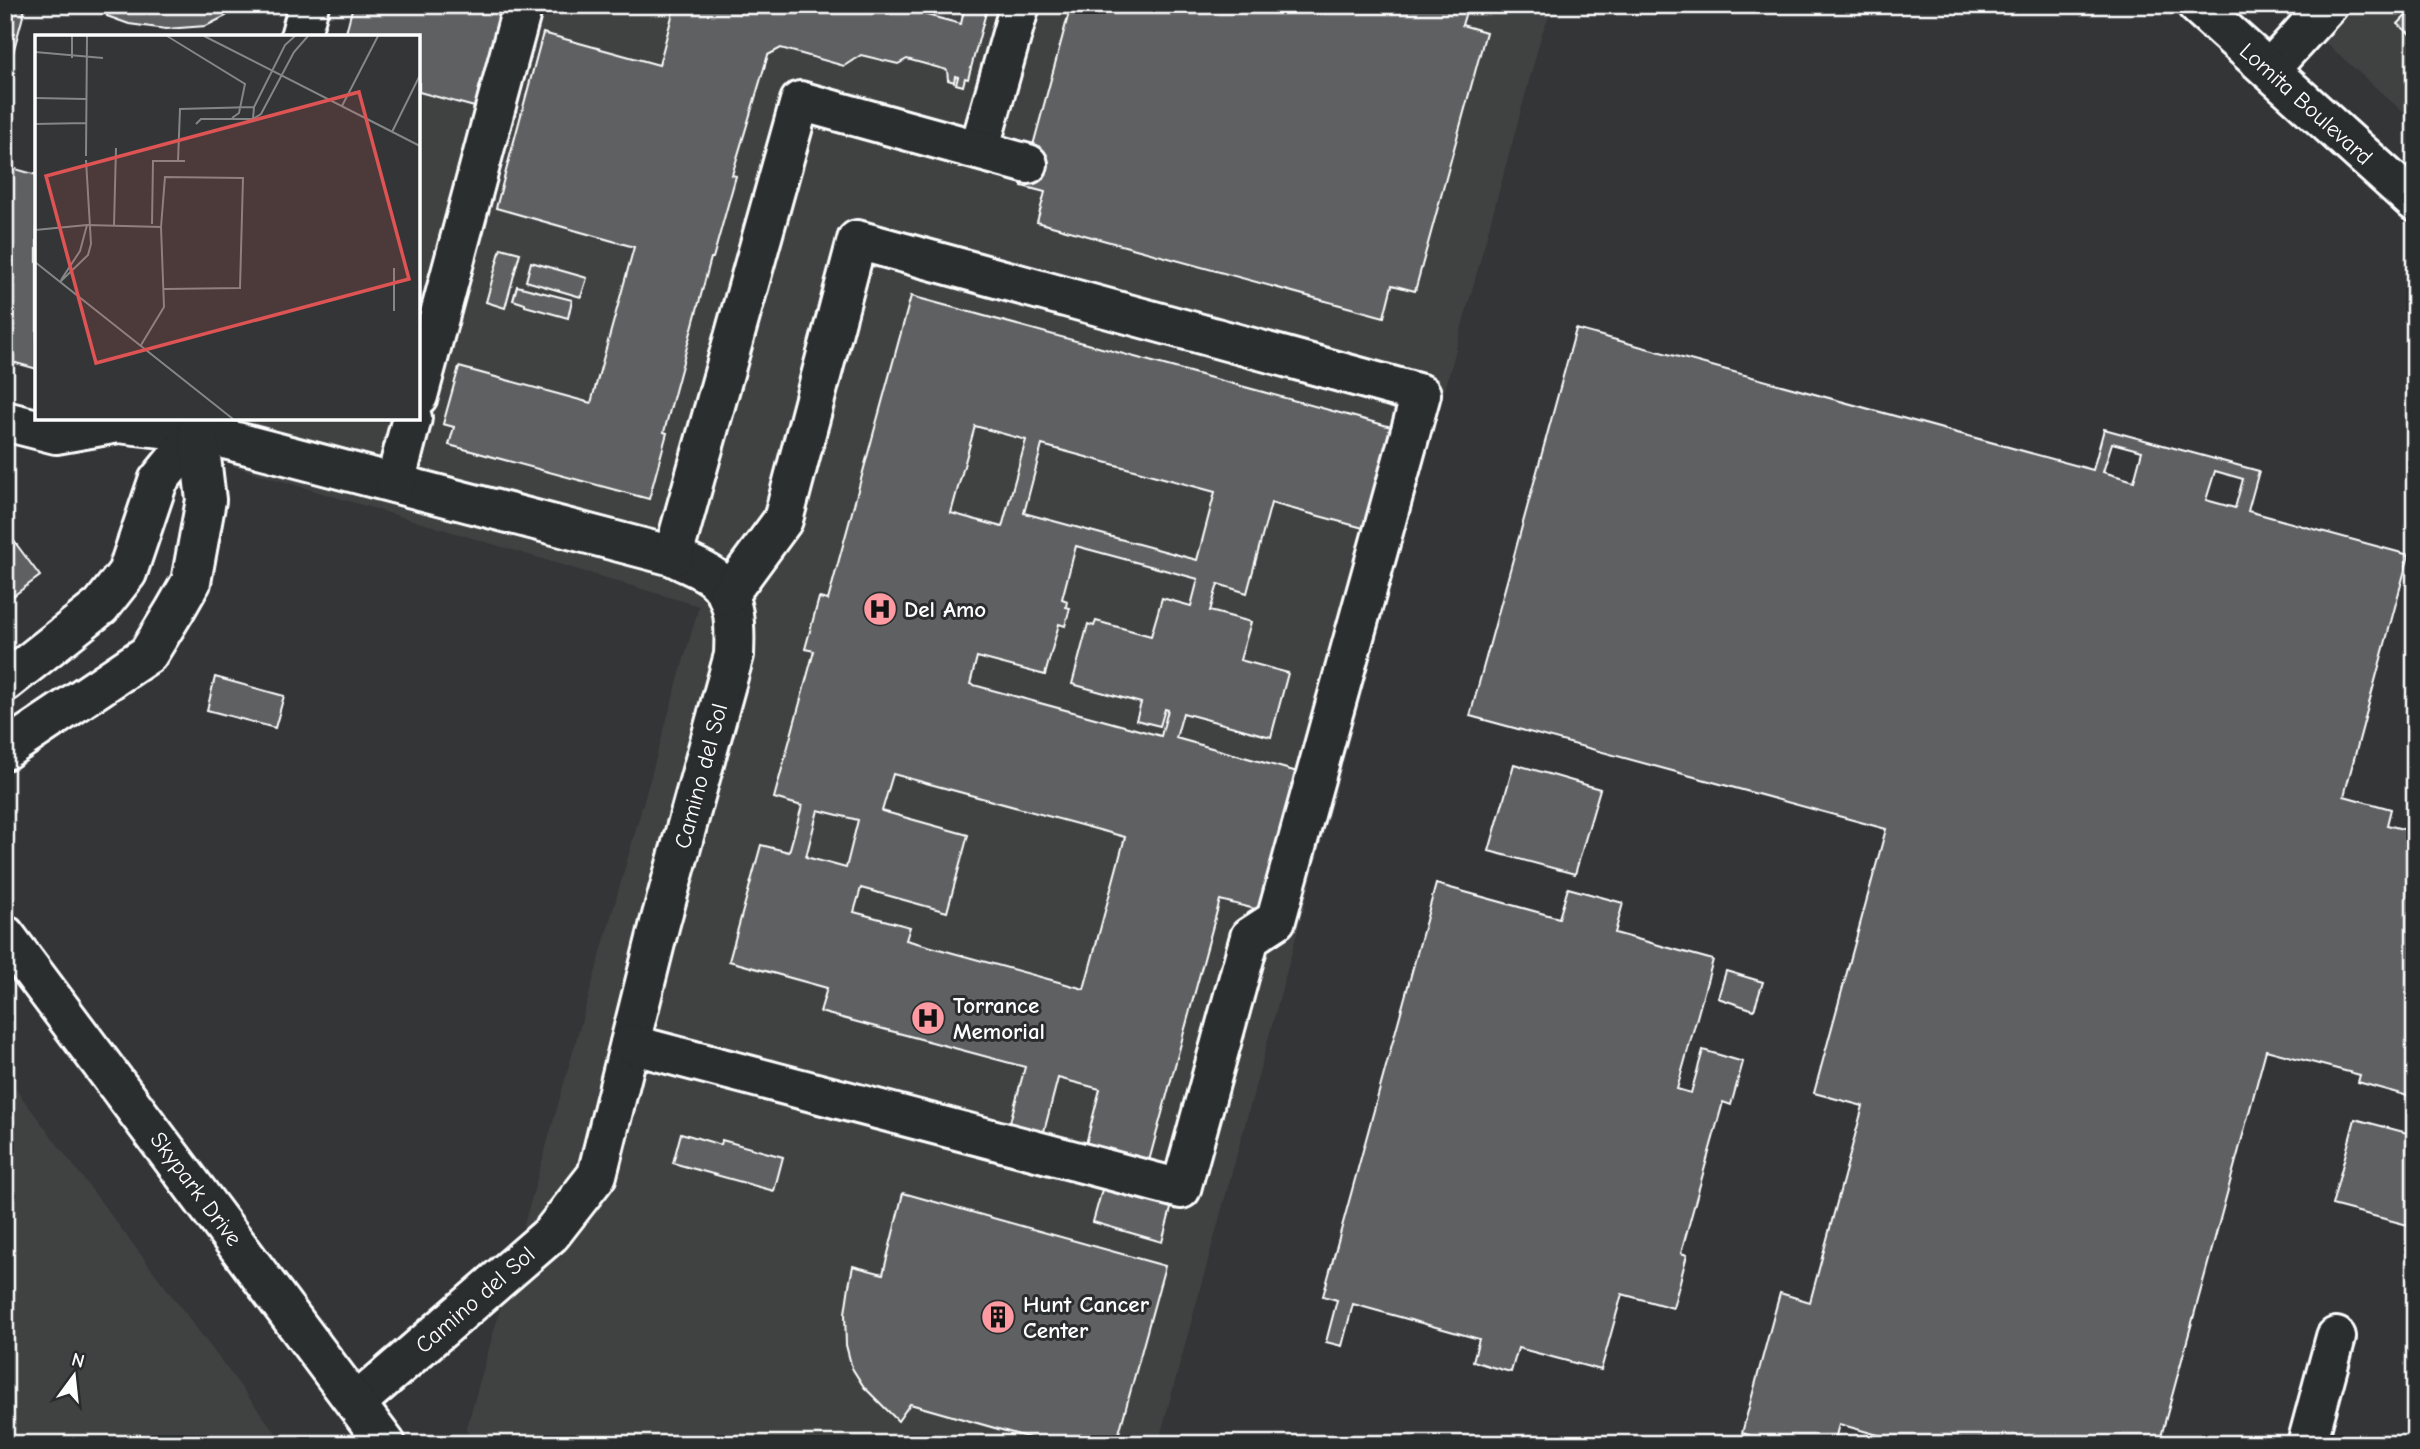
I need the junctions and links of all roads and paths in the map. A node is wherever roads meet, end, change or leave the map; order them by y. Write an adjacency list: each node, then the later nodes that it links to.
1 (309, 5): 6 (street)
2 (523, 5): 11 (street)
3 (1020, 5): 8 (street)
4 (2197, 5): 7 (street, Lomita Boulevard)
5 (2328, 5): 7 (street)
6 (301, 35)
7 (2269, 70): 10 (street, Lomita Boulevard)
8 (979, 150): 9 (street); 16 (street)
9 (1028, 164)
10 (2415, 202)
11 (420, 389)
12 (411, 420): 15 (street)
13 (5, 421): 14 (street)
14 (200, 425): 15 (street); 18 (street); 19 (street)
15 (395, 484): 16 (street)
16 (673, 556): 17 (street)
17 (728, 595): 21 (street, Camino del Sol); 21 (street)
18 (5, 682)
19 (5, 750)
20 (5, 935): 23 (street, Skypark Drive)
21 (630, 1044): 23 (street, Camino del Sol)
22 (2336, 1337): 25 (street)
23 (356, 1403): 24 (street, Skypark Drive)
24 (386, 1444)
25 (2307, 1444)

